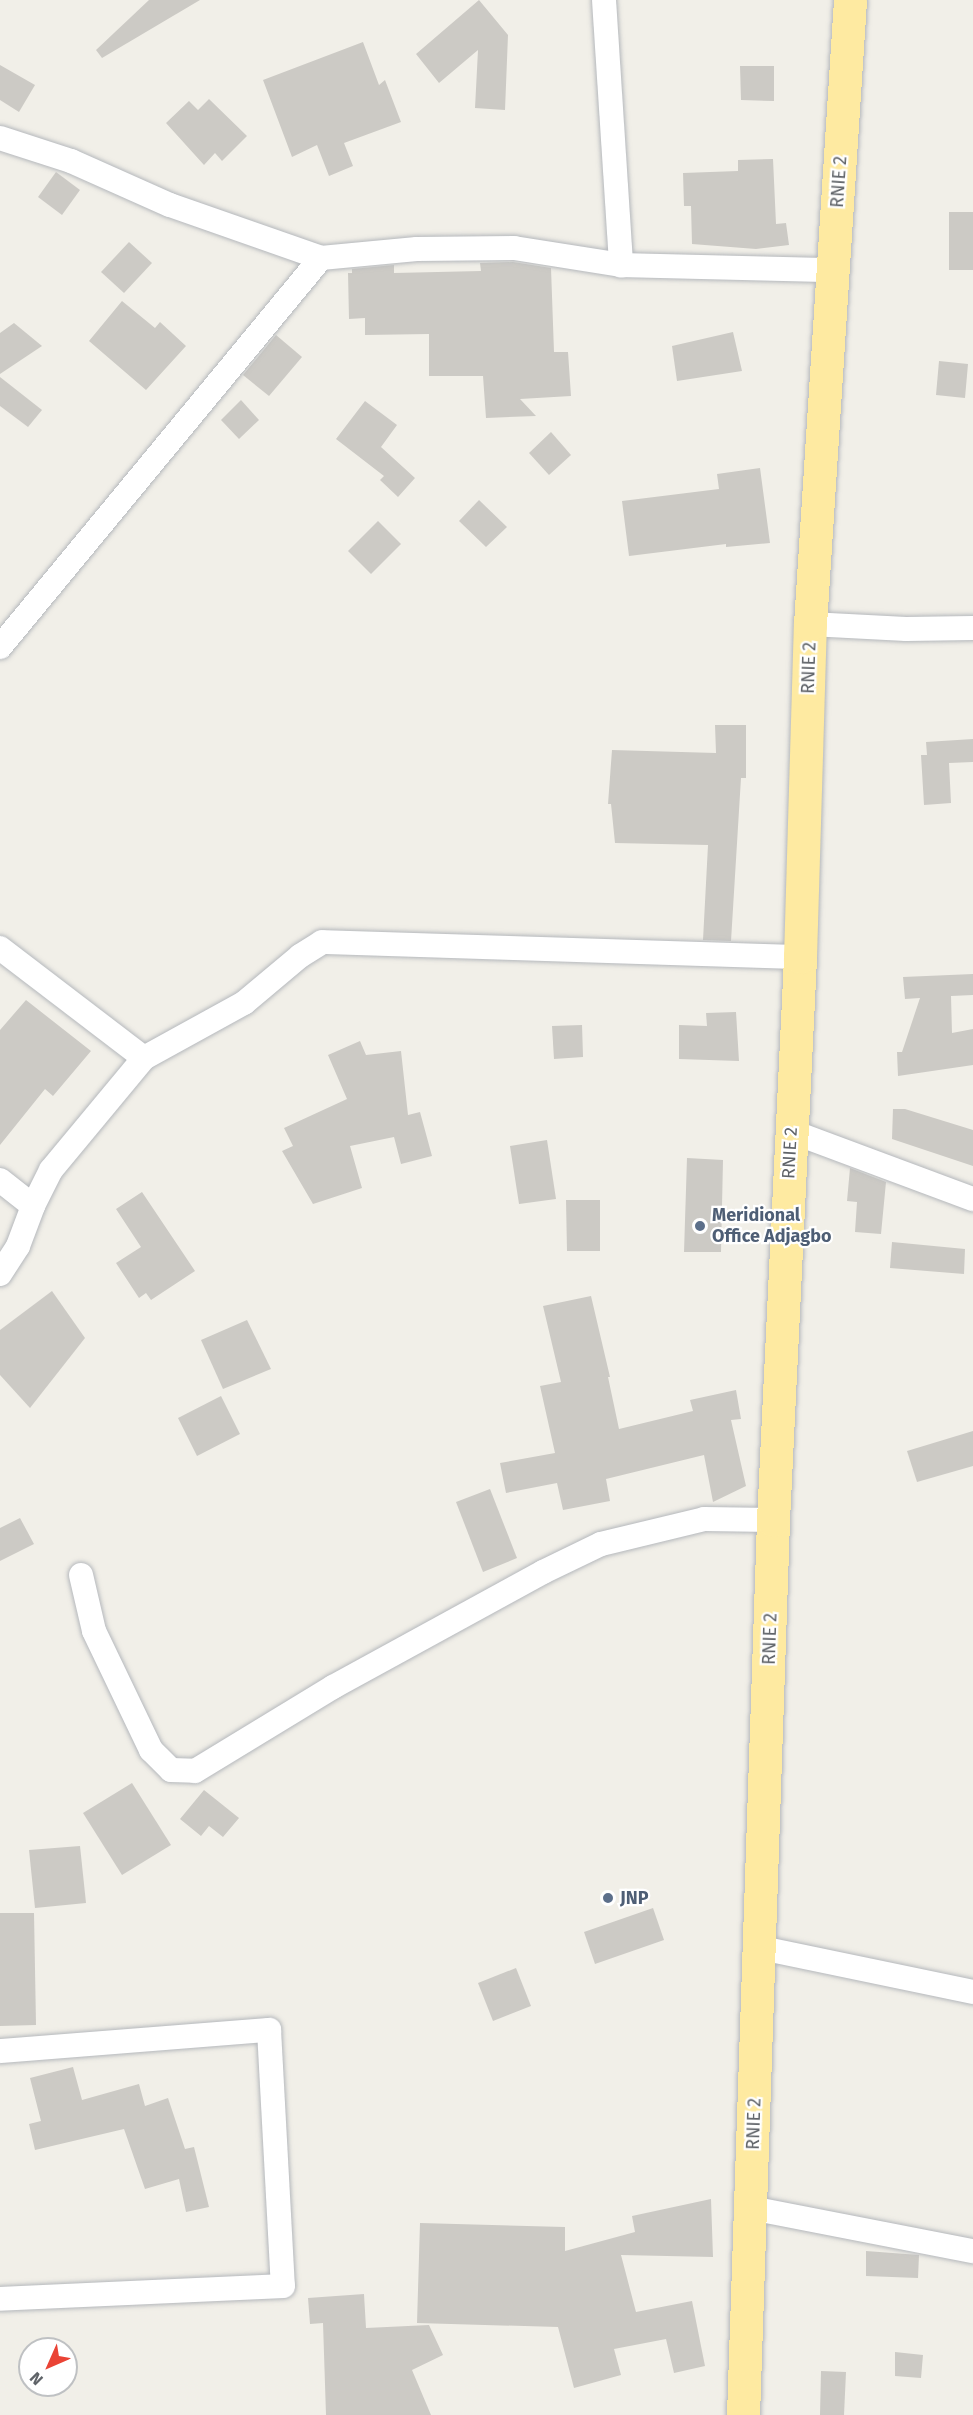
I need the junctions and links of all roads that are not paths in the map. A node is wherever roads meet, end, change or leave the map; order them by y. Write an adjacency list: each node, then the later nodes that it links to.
1 (604, 0): 5 (street)
2 (850, 0): 6 (highway, RNIE 2 / RNIE 2)
3 (0, 138): 4 (street)
4 (321, 258): 5 (street); 9 (street)
5 (621, 265): 6 (street)
6 (833, 270): 7 (highway, RNIE 2 / RNIE 2)
7 (810, 624): 8 (street); 11 (highway, RNIE 2 / RNIE 2)
8 (973, 628)
9 (0, 647)
10 (0, 948): 12 (street)
11 (800, 957): 12 (street); 13 (highway, RNIE 2 / RNIE 2)
12 (144, 1058): 16 (street)
13 (790, 1131): 15 (street); 18 (highway, RNIE 2 / RNIE 2)
14 (0, 1180): 16 (street)
15 (973, 1199)
16 (33, 1206): 17 (street)
17 (0, 1274)
18 (774, 1520): 19 (street); 20 (highway, RNIE 2 / RNIE 2)
19 (81, 1575)
20 (761, 1948): 21 (street); 23 (highway, RNIE 2 / RNIE 2)
21 (973, 1992)
22 (0, 2051): 25 (street)
23 (751, 2208): 24 (street); 26 (highway, RNIE 2 / RNIE 2)
24 (973, 2251)
25 (0, 2299)
26 (743, 2415)

